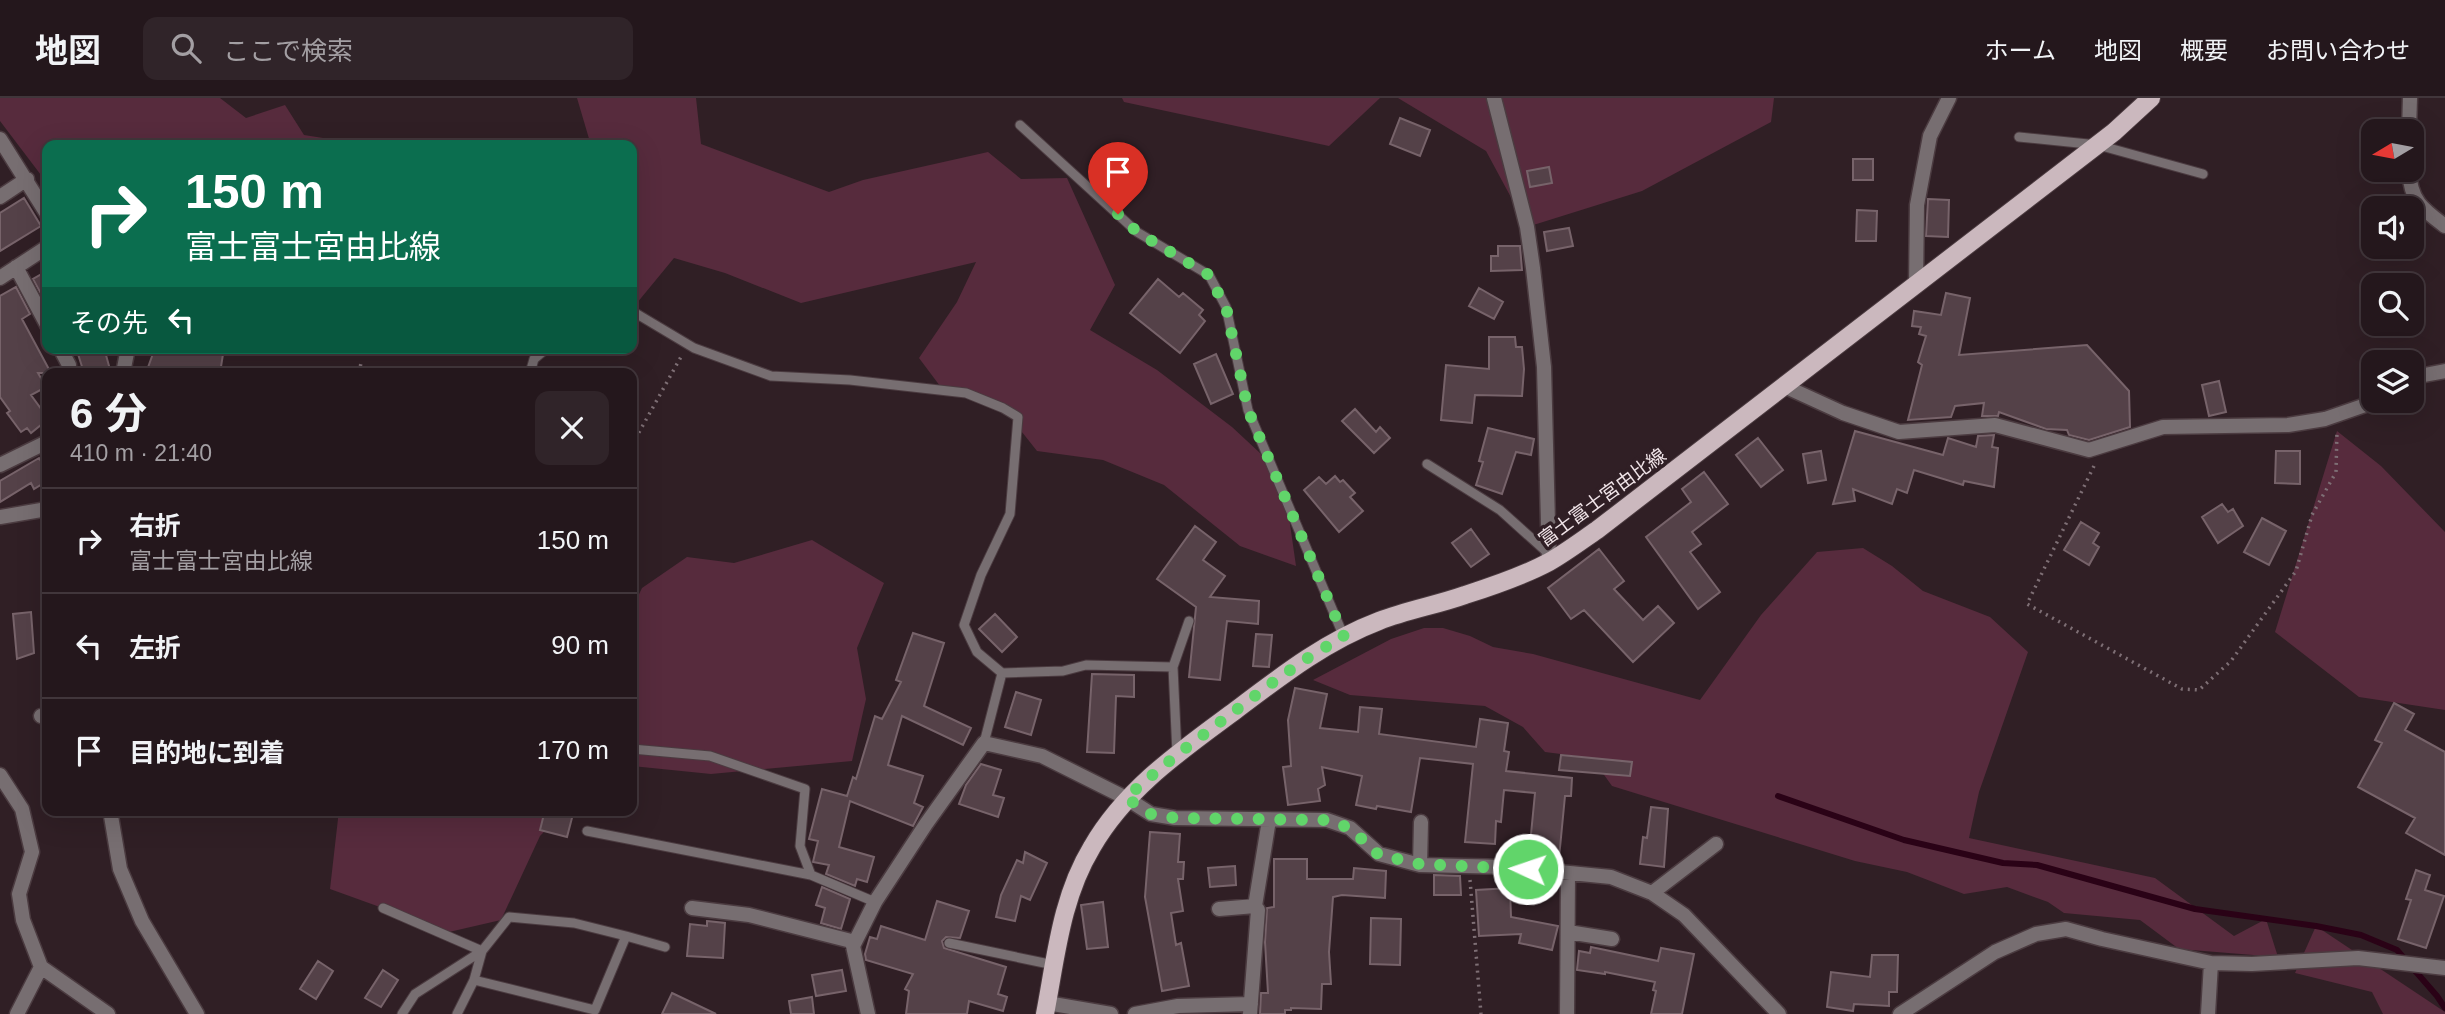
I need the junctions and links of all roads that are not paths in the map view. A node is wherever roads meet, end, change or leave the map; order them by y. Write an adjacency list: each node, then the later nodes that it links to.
1 (1494, 98): 31 (street)
2 (1949, 98): 19 (street)
3 (2151, 98): 9 (main road, 富士富士宮由比線)
4 (2410, 98): 5 (street)
5 (2409, 119)
6 (1020, 125): 33 (lane)
7 (2019, 137): 9 (lane)
8 (0, 139): 11 (street)
9 (2098, 145): 10 (lane); 19 (main road, 富士富士宮由比線)
10 (2203, 174)
11 (27, 179): 13 (street); 14 (street)
12 (2409, 182): 15 (street)
13 (0, 197)
14 (42, 205)
15 (2445, 226)
16 (42, 250): 17 (street)
17 (16, 267): 18 (street); 21 (street)
18 (0, 278)
19 (1916, 286): 24 (main road, 富士富士宮由比線)
20 (637, 314): 35 (lane)
21 (42, 316)
22 (2445, 371): 23 (street)
23 (2424, 375)
24 (1784, 386): 25 (street); 31 (main road, 富士富士宮由比線)
25 (2361, 407)
26 (42, 444): 28 (street)
27 (1427, 464): 31 (lane)
28 (0, 465)
29 (42, 510): 30 (street)
30 (0, 517)
31 (1549, 558): 33 (main road, 富士富士宮由比線)
32 (1189, 621): 34 (lane)
33 (1344, 637): 38 (main road, 富士富士宮由比線)
34 (1174, 667): 35 (lane); 38 (lane)
35 (1002, 673): 36 (lane)
36 (984, 743): 40 (street); 50 (street)
37 (637, 750): 48 (lane)
38 (1177, 754): 40 (main road, 富士富士宮由比線)
39 (0, 775): 64 (street)
40 (1126, 798): 42 (street); 63 (main road, 富士富士宮由比線)
41 (111, 816): 71 (street)
42 (1269, 820): 46 (street); 51 (street)
43 (1421, 822): 46 (street)
44 (587, 831): 48 (lane)
45 (1716, 844): 49 (street)
46 (1420, 864): 47 (street)
47 (1568, 873): 49 (street); 55 (street)
48 (811, 875): 50 (lane)
49 (1652, 893): 78 (street)
50 (875, 902): 58 (street)
51 (1255, 906): 54 (street); 68 (street)
52 (383, 908): 61 (lane)
53 (692, 908): 58 (street)
54 (1219, 909)
55 (1568, 932): 57 (street); 77 (street)
56 (626, 936): 60 (lane); 61 (lane); 66 (lane)
57 (1612, 939)
58 (855, 942): 74 (street)
59 (949, 943): 63 (lane)
60 (664, 947)
61 (482, 951): 66 (lane); 72 (lane)
62 (2211, 963): 65 (street); 79 (street); 80 (street)
63 (1054, 965): 67 (main road, 富士富士宮由比線)
64 (41, 967): 69 (street); 70 (street)
65 (2441, 968)
66 (474, 980): 73 (lane)
67 (1046, 1009): 75 (street)
68 (1251, 1009): 76 (street)
69 (17, 1014)
70 (108, 1014)
71 (197, 1014)
72 (402, 1014)
73 (457, 1014)
74 (868, 1014)
75 (1111, 1014)
76 (1135, 1014)
77 (1567, 1014)
78 (1779, 1014)
79 (1900, 1014)
80 (2208, 1014)

